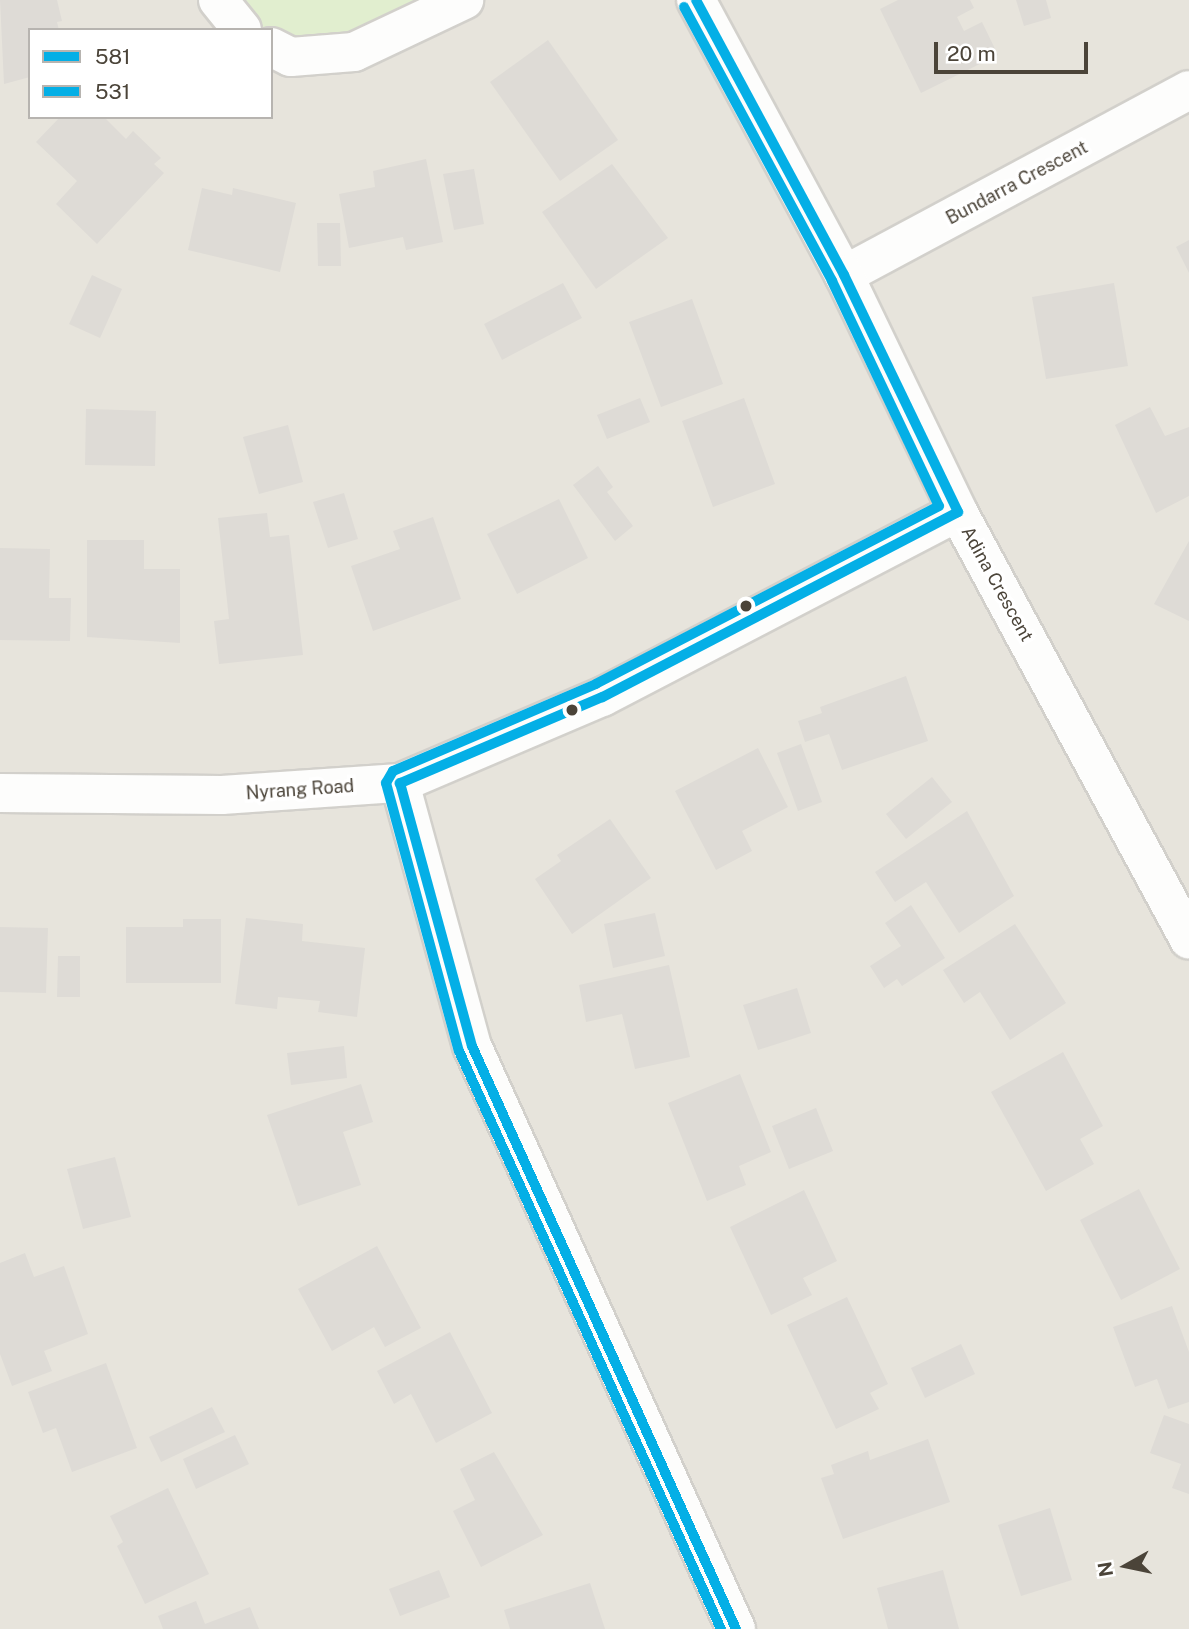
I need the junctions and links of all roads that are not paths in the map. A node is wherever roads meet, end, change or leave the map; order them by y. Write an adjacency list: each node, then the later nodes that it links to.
1 (218, 0): 4 (street)
2 (464, 0): 5 (street)
3 (696, 0): 7 (street, Adina Crescent)
4 (240, 28)
5 (273, 48)
6 (1189, 90): 7 (street, Bundarra Crescent)
7 (844, 275): 8 (street, Adina Crescent)
8 (958, 512): 9 (street, Nyrang Road); 11 (street, Adina Crescent)
9 (400, 783): 10 (street, Nyrang Road); 12 (street)
10 (0, 793)
11 (1189, 940)
12 (736, 1629)

